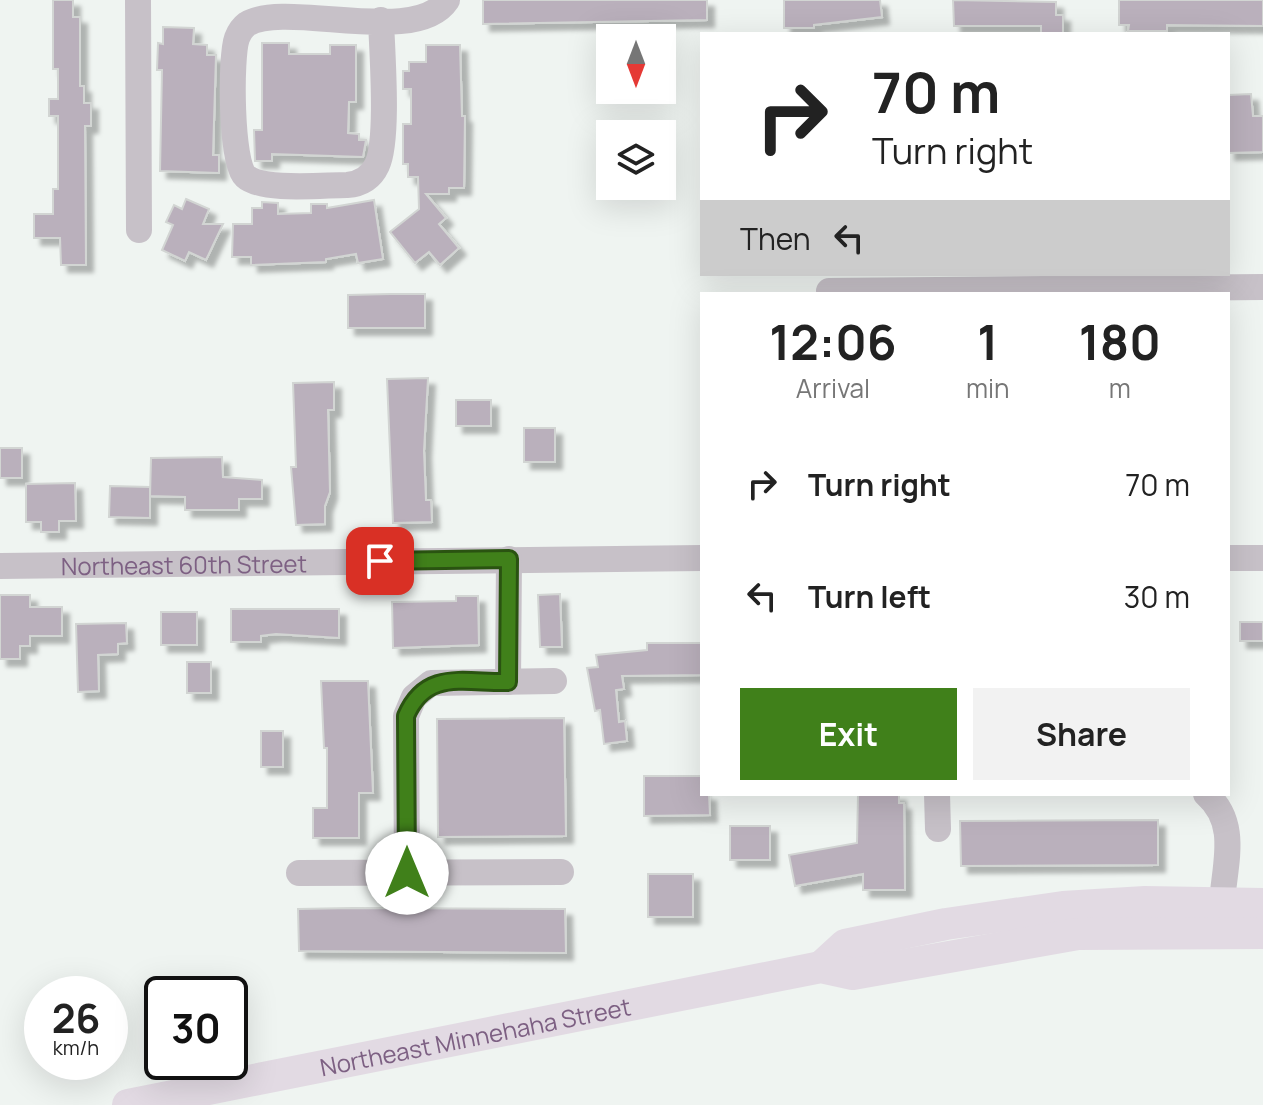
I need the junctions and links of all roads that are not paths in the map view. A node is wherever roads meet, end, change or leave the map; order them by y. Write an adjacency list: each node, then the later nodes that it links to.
1 (138, 0): 4 (street)
2 (447, 0): 3 (street)
3 (381, 20): 3 (street)
4 (139, 230)
5 (911, 281): 6 (street); 8 (street)
6 (1137, 281): 7 (street)
7 (1263, 287)
8 (829, 291)
9 (700, 558): 12 (street, Northeast 60th Street)
10 (1230, 558): 11 (street)
11 (1263, 558)
12 (509, 559): 13 (street, Northeast 60th Street); 15 (street)
13 (0, 566)
14 (554, 681): 15 (street)
15 (508, 682): 21 (street)
16 (937, 796): 18 (street)
17 (1208, 796): 22 (street)
18 (938, 829)
19 (561, 872): 21 (street)
20 (299, 873): 21 (street)
21 (407, 873)
22 (1222, 902): 23 (main road, Northeast Minnehaha Street); 25 (main road, Northeast Minnehaha Street)
23 (1263, 904)
24 (1263, 933): 25 (main road, Northeast Minnehaha Street)
25 (821, 967): 26 (main road, Northeast Minnehaha Street)
26 (128, 1105)

